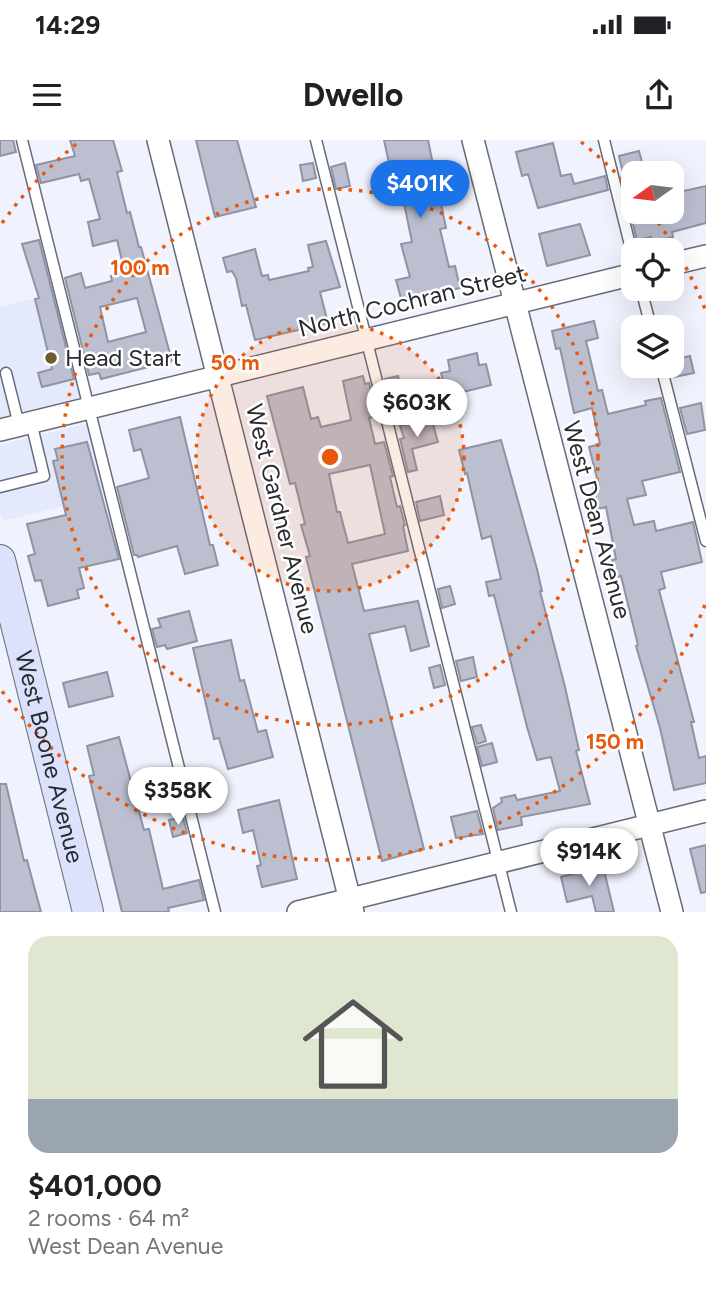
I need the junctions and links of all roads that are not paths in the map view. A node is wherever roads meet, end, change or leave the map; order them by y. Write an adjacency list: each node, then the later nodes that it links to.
1 (22, 140): 15 (lane)
2 (158, 140): 13 (street, West Gardner Avenue)
3 (316, 140): 11 (lane)
4 (474, 140): 10 (street, West Dean Avenue)
5 (604, 140): 6 (lane)
6 (628, 238)
7 (706, 256): 8 (street)
8 (684, 261)
9 (621, 277): 10 (street, North Cochran Street)
10 (514, 304): 11 (street, North Cochran Street); 21 (street, West Dean Avenue)
11 (367, 340): 13 (street, North Cochran Street); 22 (lane)
12 (6, 373): 16 (lane)
13 (219, 376): 15 (street, North Cochran Street); 23 (street, West Gardner Avenue)
14 (664, 378): 18 (lane)
15 (89, 408): 16 (street, North Cochran Street); 25 (lane)
16 (17, 426): 17 (lane)
17 (0, 486)
18 (706, 541)
19 (0, 559): 24 (main road, West Boone Avenue)
20 (706, 811): 21 (street)
21 (650, 825): 22 (street); 28 (street, West Dean Avenue)
22 (498, 862): 23 (street); 27 (lane)
23 (351, 906): 26 (street)
24 (88, 912)
25 (215, 912)
26 (298, 912)
27 (511, 912)
28 (672, 912)

